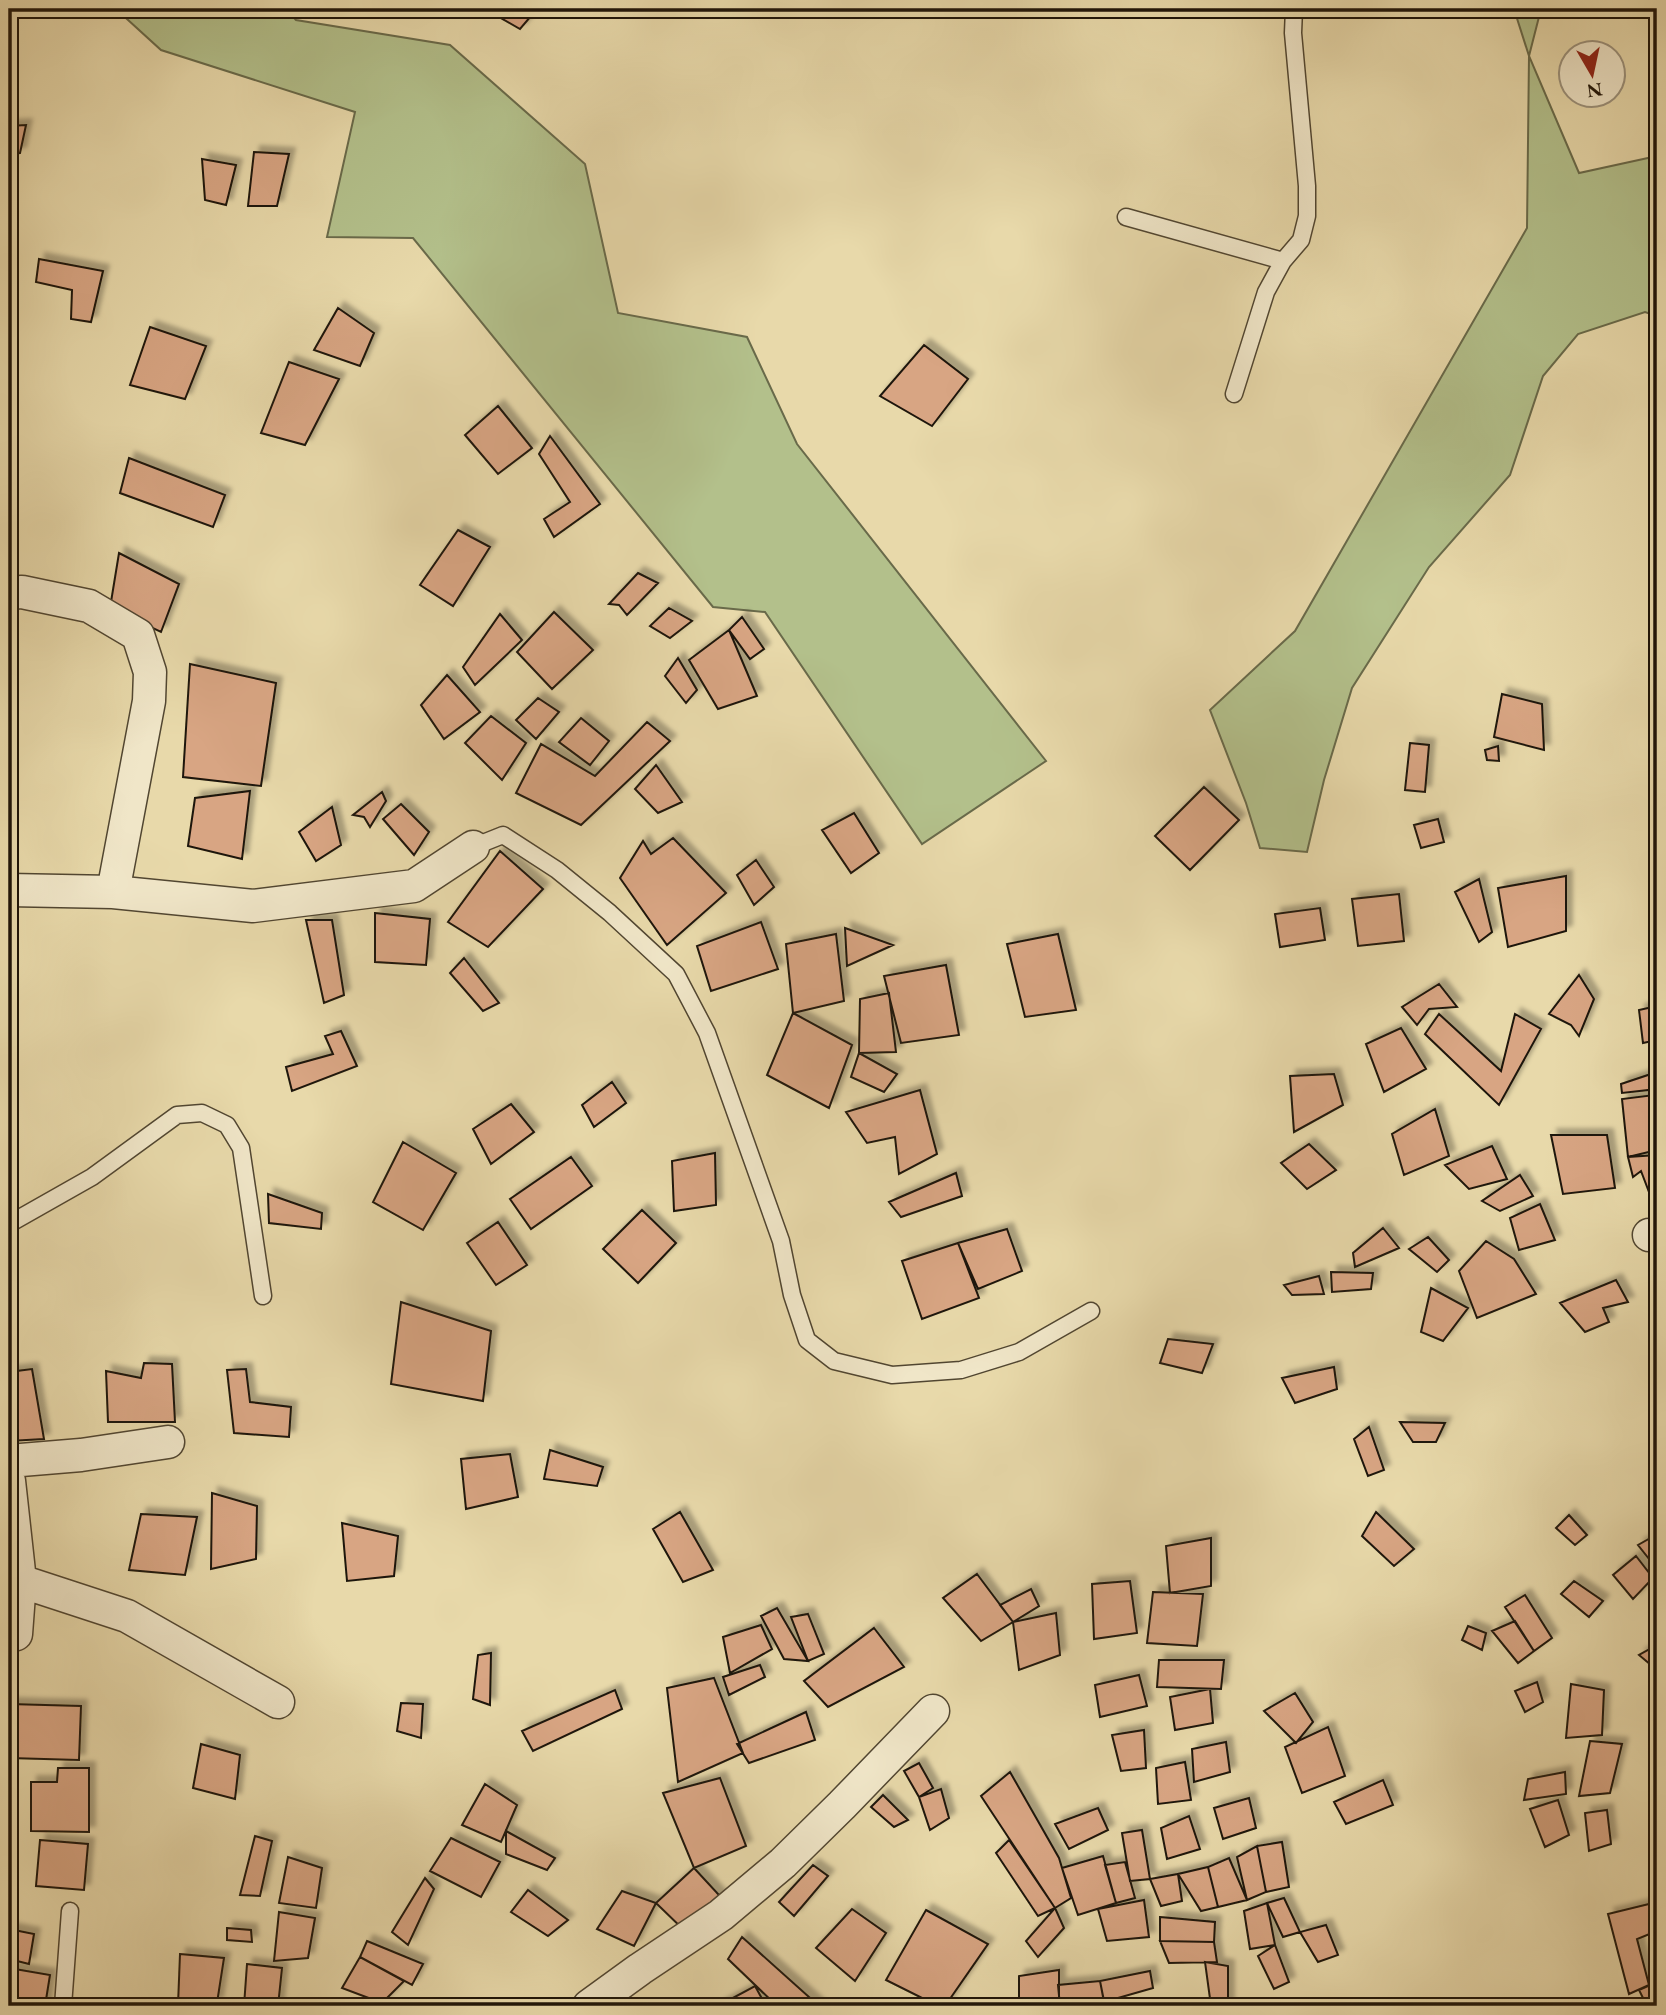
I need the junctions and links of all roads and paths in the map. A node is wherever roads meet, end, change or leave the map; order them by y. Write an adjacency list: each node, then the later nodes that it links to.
1 (1294, 9): 3 (lane)
2 (1126, 217): 3 (lane)
3 (1283, 261): 4 (lane)
4 (1234, 394)
5 (9, 593): 8 (street)
6 (473, 847): 8 (street); 11 (lane)
7 (9, 890): 8 (street)
8 (113, 892)
9 (9, 1224): 10 (lane)
10 (263, 1296)
11 (1091, 1311)
12 (168, 1442): 13 (street)
13 (9, 1461)
14 (9, 1481): 15 (street)
15 (20, 1581): 16 (street); 17 (street)
16 (16, 1634)
17 (278, 1702)
18 (933, 1711): 21 (street)
19 (70, 1911): 20 (lane)
20 (63, 2006)
21 (589, 2006)

